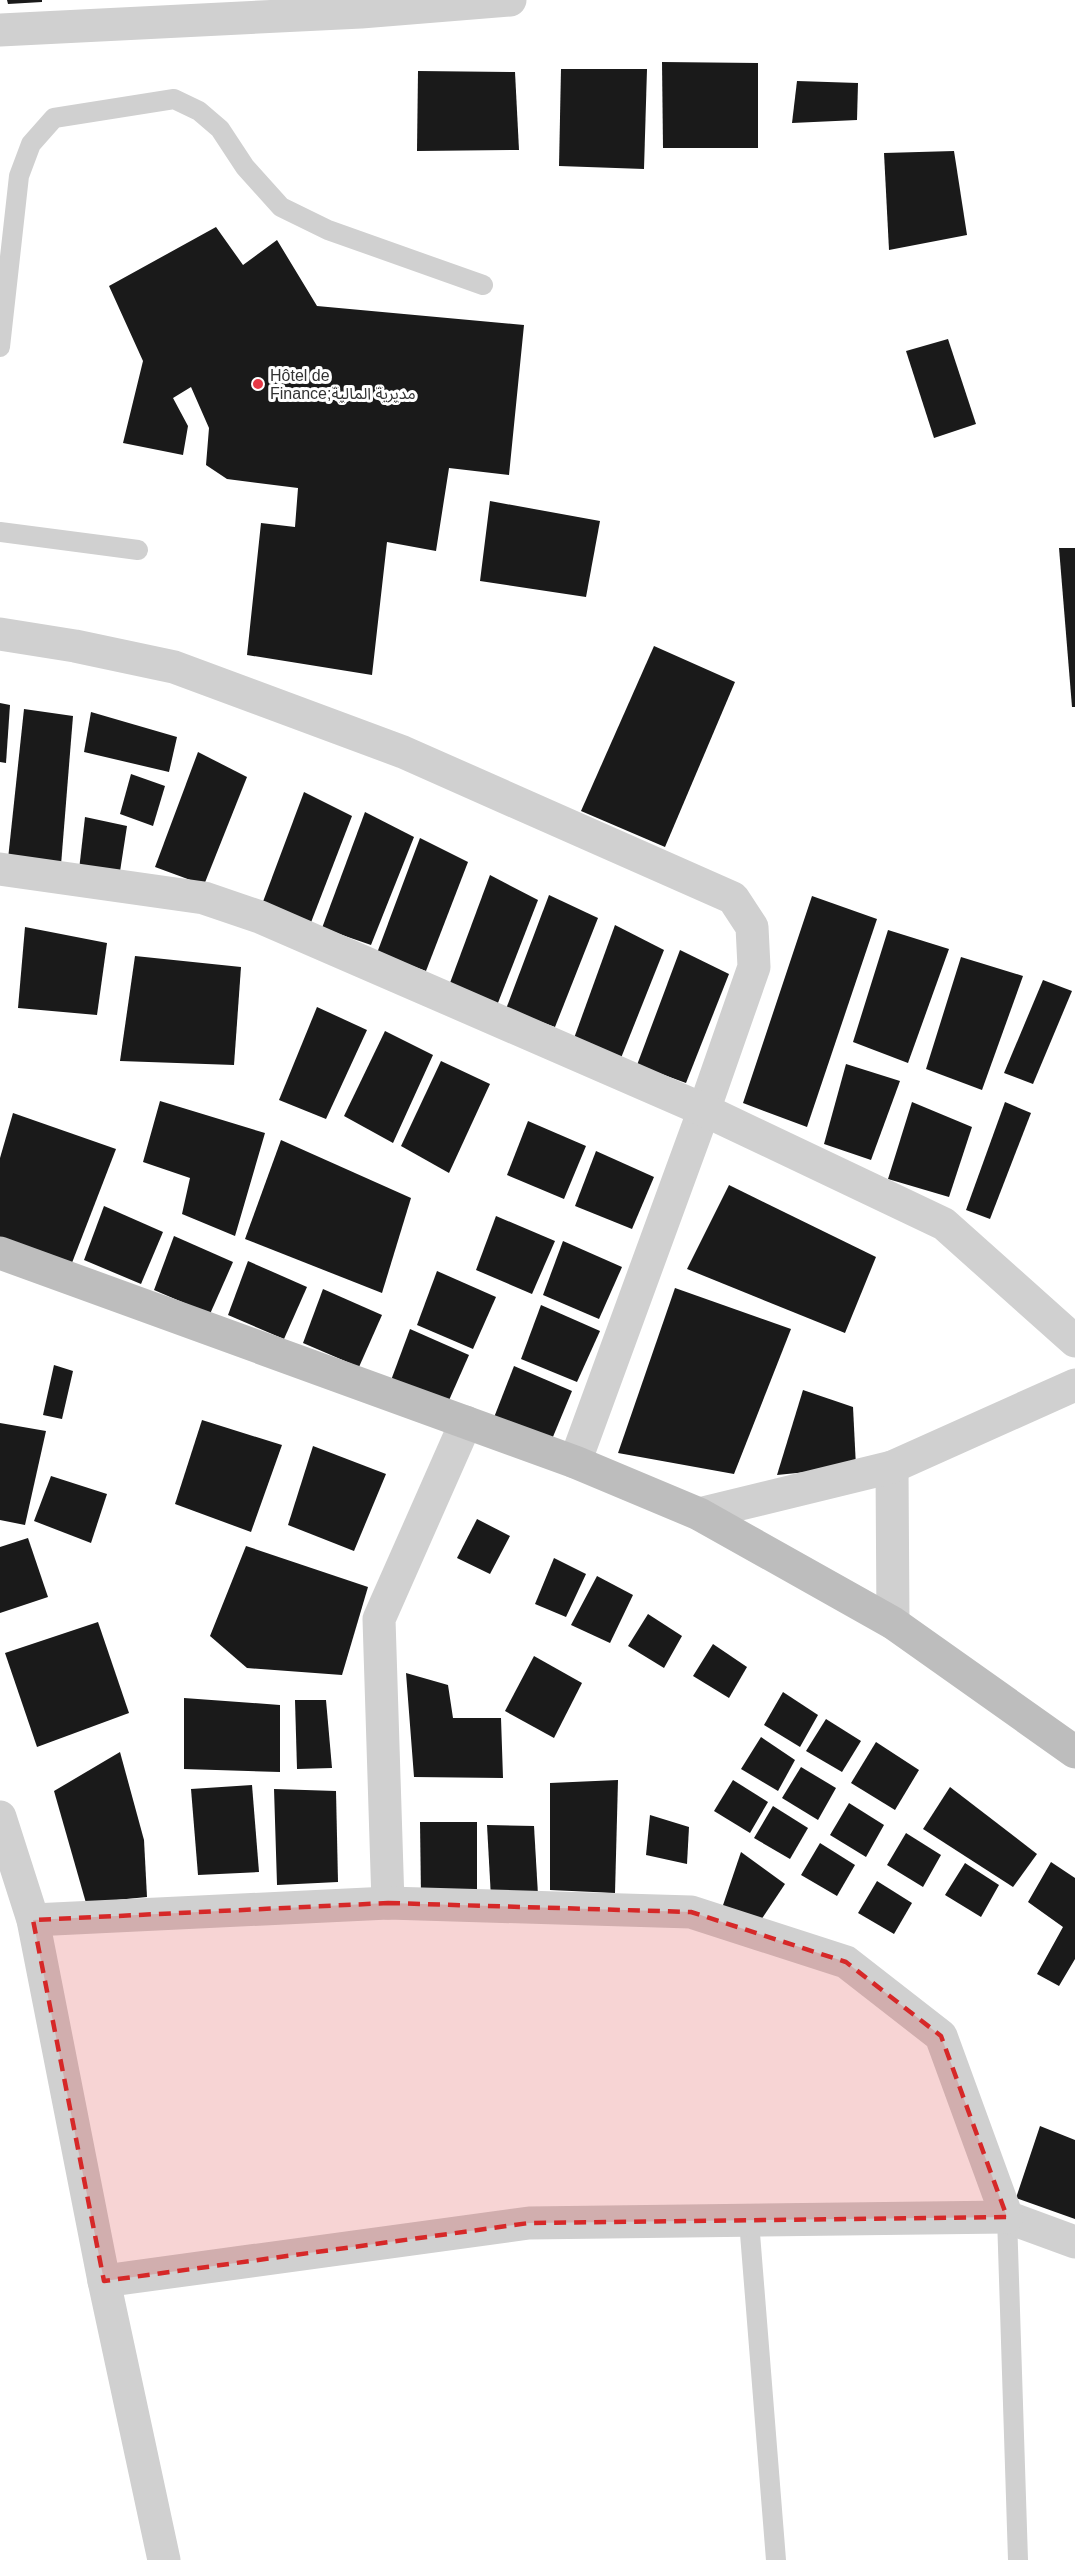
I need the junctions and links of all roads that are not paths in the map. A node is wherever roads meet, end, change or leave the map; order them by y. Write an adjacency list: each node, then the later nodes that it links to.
1 (492, 0): 2 (street)
2 (361, 6): 3 (street)
3 (0, 30)
4 (483, 285): 5 (lane)
5 (0, 347)
6 (0, 532): 7 (lane)
7 (138, 550)
8 (0, 634): 10 (street)
9 (0, 868): 10 (street)
10 (704, 1110): 12 (street); 15 (street)
11 (0, 1253): 14 (main road)
12 (1075, 1341)
13 (1075, 1385): 16 (street)
14 (466, 1422): 15 (main road); 21 (street)
15 (575, 1462): 17 (main road)
16 (892, 1467): 17 (street); 18 (street)
17 (699, 1514): 18 (main road)
18 (893, 1623): 19 (main road)
19 (1075, 1752)
20 (0, 1817): 22 (street)
21 (388, 1903): 22 (street); 23 (street)
22 (33, 1920): 26 (street)
23 (1007, 2217): 24 (street); 25 (street); 29 (lane)
24 (749, 2221): 26 (street); 28 (lane)
25 (1075, 2242)
26 (105, 2281): 27 (street)
27 (164, 2560)
28 (776, 2560)
29 (1018, 2560)

